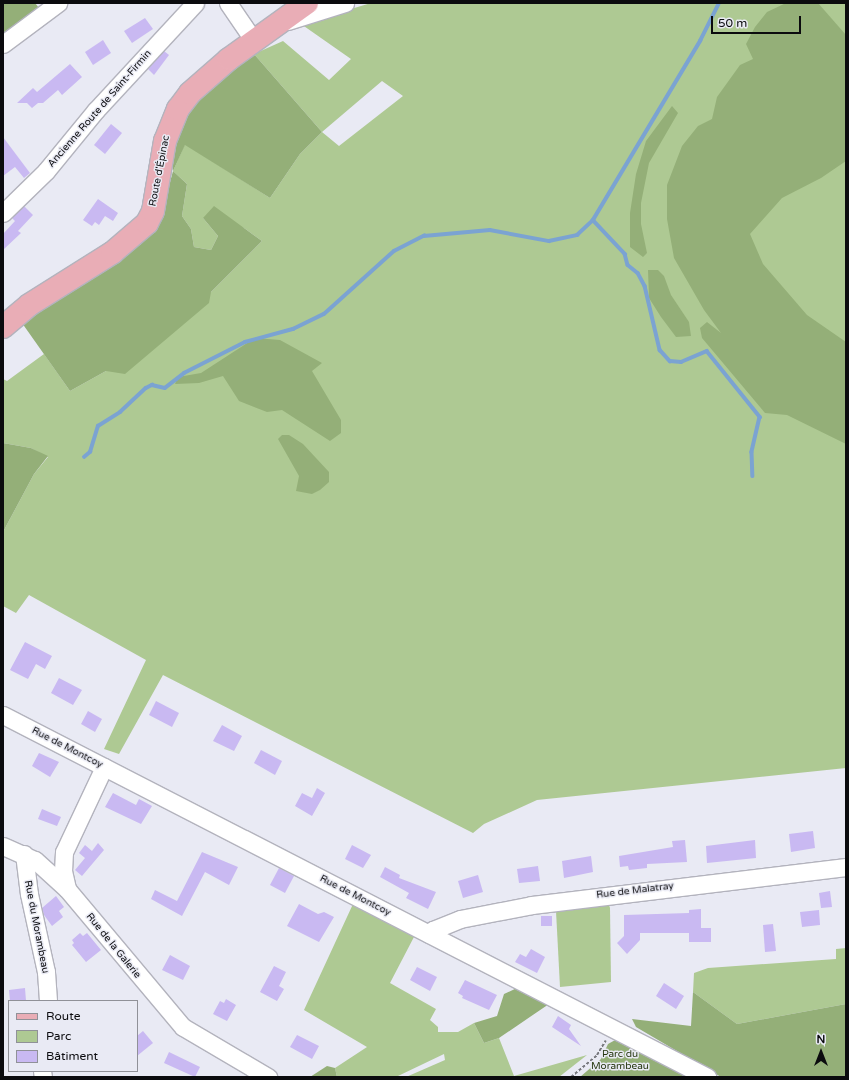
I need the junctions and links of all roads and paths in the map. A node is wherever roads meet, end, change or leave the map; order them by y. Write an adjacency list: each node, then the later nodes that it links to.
1 (58, 3): 8 (street)
2 (195, 3): 9 (street, Ancienne Route de Saint-Firmin)
3 (228, 3): 7 (street)
4 (307, 3): 6 (main road, Route d'Épinac)
5 (344, 3): 6 (street)
6 (276, 25): 7 (main road, Route d'Épinac)
7 (254, 41): 10 (main road, Route d'Épinac)
8 (3, 44)
9 (3, 213)
10 (3, 327)
11 (3, 715): 12 (street, Rue de Montcoy)
12 (104, 767): 16 (street, Rue de la Galerie); 17 (street, Rue de Montcoy)
13 (3, 846): 14 (street)
14 (24, 854): 16 (street); 18 (street, Rue du Morambeau)
15 (846, 867): 17 (street, Rue de Malatray)
16 (67, 889): 20 (street, Rue de la Galerie)
17 (429, 934): 19 (street, Rue de Montcoy)
18 (48, 1000)
19 (613, 1026): 21 (path); 22 (street, Rue de Montcoy)
20 (268, 1077)
21 (571, 1077)
22 (707, 1077)

